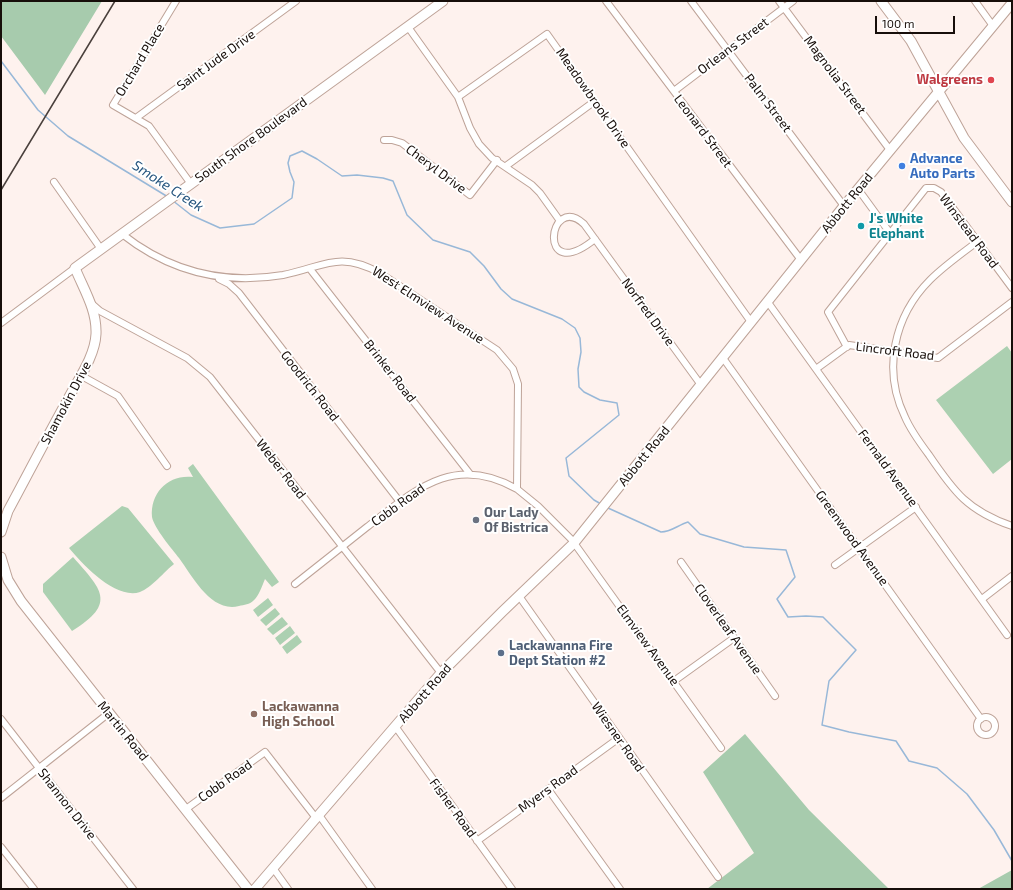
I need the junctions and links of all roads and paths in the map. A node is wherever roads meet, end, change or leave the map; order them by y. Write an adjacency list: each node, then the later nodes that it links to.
1 (176, 1): 19 (street, Orchard Place)
2 (296, 1): 19 (street, Saint Jude Drive)
3 (443, 1): 13 (street, South Shore Boulevard)
4 (606, 1): 15 (street, Leonard Street)
5 (691, 1): 14 (street, Palm Street)
6 (779, 1): 11 (street, Magnolia Street)
7 (793, 1): 11 (street, Orleans Street)
8 (882, 1): 16 (street)
9 (975, 1): 12 (street)
10 (1012, 3): 12 (street, Abbott Road)
11 (784, 8): 14 (street, Orleans Street); 21 (street, Magnolia Street)
12 (993, 26): 16 (street, Abbott Road)
13 (408, 27): 17 (street); 25 (street, South Shore Boulevard)
14 (728, 50): 15 (street, Orleans Street); 28 (street, Palm Street)
15 (674, 91): 35 (street, Leonard Street)
16 (939, 92): 21 (street, Abbott Road); 27 (street)
17 (458, 96): 18 (street, Meadowbrook Drive); 22 (street)
18 (594, 101): 23 (street); 44 (street, Meadowbrook Drive)
19 (136, 118): 25 (street, Orchard Place)
20 (384, 140): 22 (street, Cheryl Drive)
21 (890, 150): 26 (street, Abbott Road)
22 (497, 160): 23 (street)
23 (506, 166): 29 (street)
24 (54, 182): 34 (street)
25 (191, 184): 31 (street, South Shore Boulevard)
26 (858, 189): 28 (street, Abbott Road); 30 (street)
27 (1012, 202)
28 (844, 206): 35 (street, Abbott Road)
29 (560, 221): 32 (street, Norfred Drive); 32 (street)
30 (891, 232): 33 (street, Winstead Road); 45 (street)
31 (122, 234): 34 (street, South Shore Boulevard); 38 (street, West Elmview Avenue)
32 (595, 239): 50 (street, Norfred Drive)
33 (977, 242): 39 (street, Winstead Road); 46 (street)
34 (101, 249): 36 (street, South Shore Boulevard)
35 (801, 260): 41 (street, Abbott Road)
36 (75, 268): 40 (street, Shamokin Drive); 43 (street, South Shore Boulevard)
37 (310, 269): 38 (street, West Elmview Avenue); 52 (street, Brinker Road); 53 (street, West Elmview Avenue)
38 (214, 277): 54 (street, Goodrich Road)
39 (1012, 288)
40 (90, 301): 49 (street, Shamokin Drive); 59 (street, Weber Road)
41 (767, 301): 44 (street, Abbott Road); 48 (street, Fernald Avenue)
42 (1012, 302): 46 (street, Lincroft Road)
43 (1, 322)
44 (751, 322): 47 (street, Abbott Road)
45 (846, 347): 46 (street, Lincroft Road); 48 (street, Lincroft Road)
46 (894, 351): 56 (street)
47 (722, 358): 50 (street, Abbott Road); 60 (street, Greenwood Avenue)
48 (816, 369): 55 (street, Fernald Avenue)
49 (80, 376): 51 (street); 57 (street, Shamokin Drive)
50 (701, 385): 58 (street, Abbott Road)
51 (168, 466)
52 (470, 474): 53 (street, Cobb Road); 54 (street, Cobb Road)
53 (517, 489): 58 (street)
54 (400, 502): 59 (street, Cobb Road)
55 (916, 507): 60 (street); 69 (street, Fernald Avenue)
56 (1012, 526)
57 (1, 532)
58 (574, 543): 68 (street, Abbott Road); 73 (street, Elmview Avenue)
59 (343, 547): 67 (street, Cobb Road); 72 (street, Weber Road)
60 (859, 548): 63 (street); 76 (street, Greenwood Avenue)
61 (1, 556): 66 (street)
62 (681, 562): 71 (street, Cloverleaf Avenue)
63 (835, 565)
64 (1, 571): 66 (street, Martin Road)
65 (1012, 576): 69 (street)
66 (8, 580): 75 (street, Martin Road)
67 (295, 584)
68 (519, 596): 72 (street, Abbott Road); 79 (street, Wiesner Road)
69 (982, 599): 70 (street, Fernald Avenue)
70 (1007, 635)
71 (734, 638): 73 (street); 74 (street, Cloverleaf Avenue)
72 (441, 673): 78 (street, Abbott Road)
73 (674, 681): 80 (street, Elmview Avenue)
74 (775, 696)
75 (109, 713): 81 (street); 84 (street, Martin Road)
76 (981, 719)
77 (1, 720): 81 (street, Shannon Drive)
78 (395, 726): 85 (street, Abbott Road); 86 (street, Fisher Road)
79 (619, 738): 82 (street, Myers Road); 89 (street, Wiesner Road)
80 (722, 748)
81 (39, 768): 83 (street); 91 (street, Shannon Drive)
82 (548, 789): 86 (street, Myers Road); 97 (street)
83 (1, 798)
84 (186, 809): 85 (street, Cobb Road); 92 (street, Martin Road)
85 (317, 817): 88 (street, Abbott Road); 95 (street)
86 (477, 841): 96 (street, Fisher Road)
87 (1, 847): 90 (street)
88 (273, 868): 93 (street, Abbott Road); 94 (street)
89 (718, 877)
90 (34, 889)
91 (133, 889)
92 (248, 889)
93 (255, 889)
94 (288, 889)
95 (372, 889)
96 (512, 889)
97 (620, 889)

